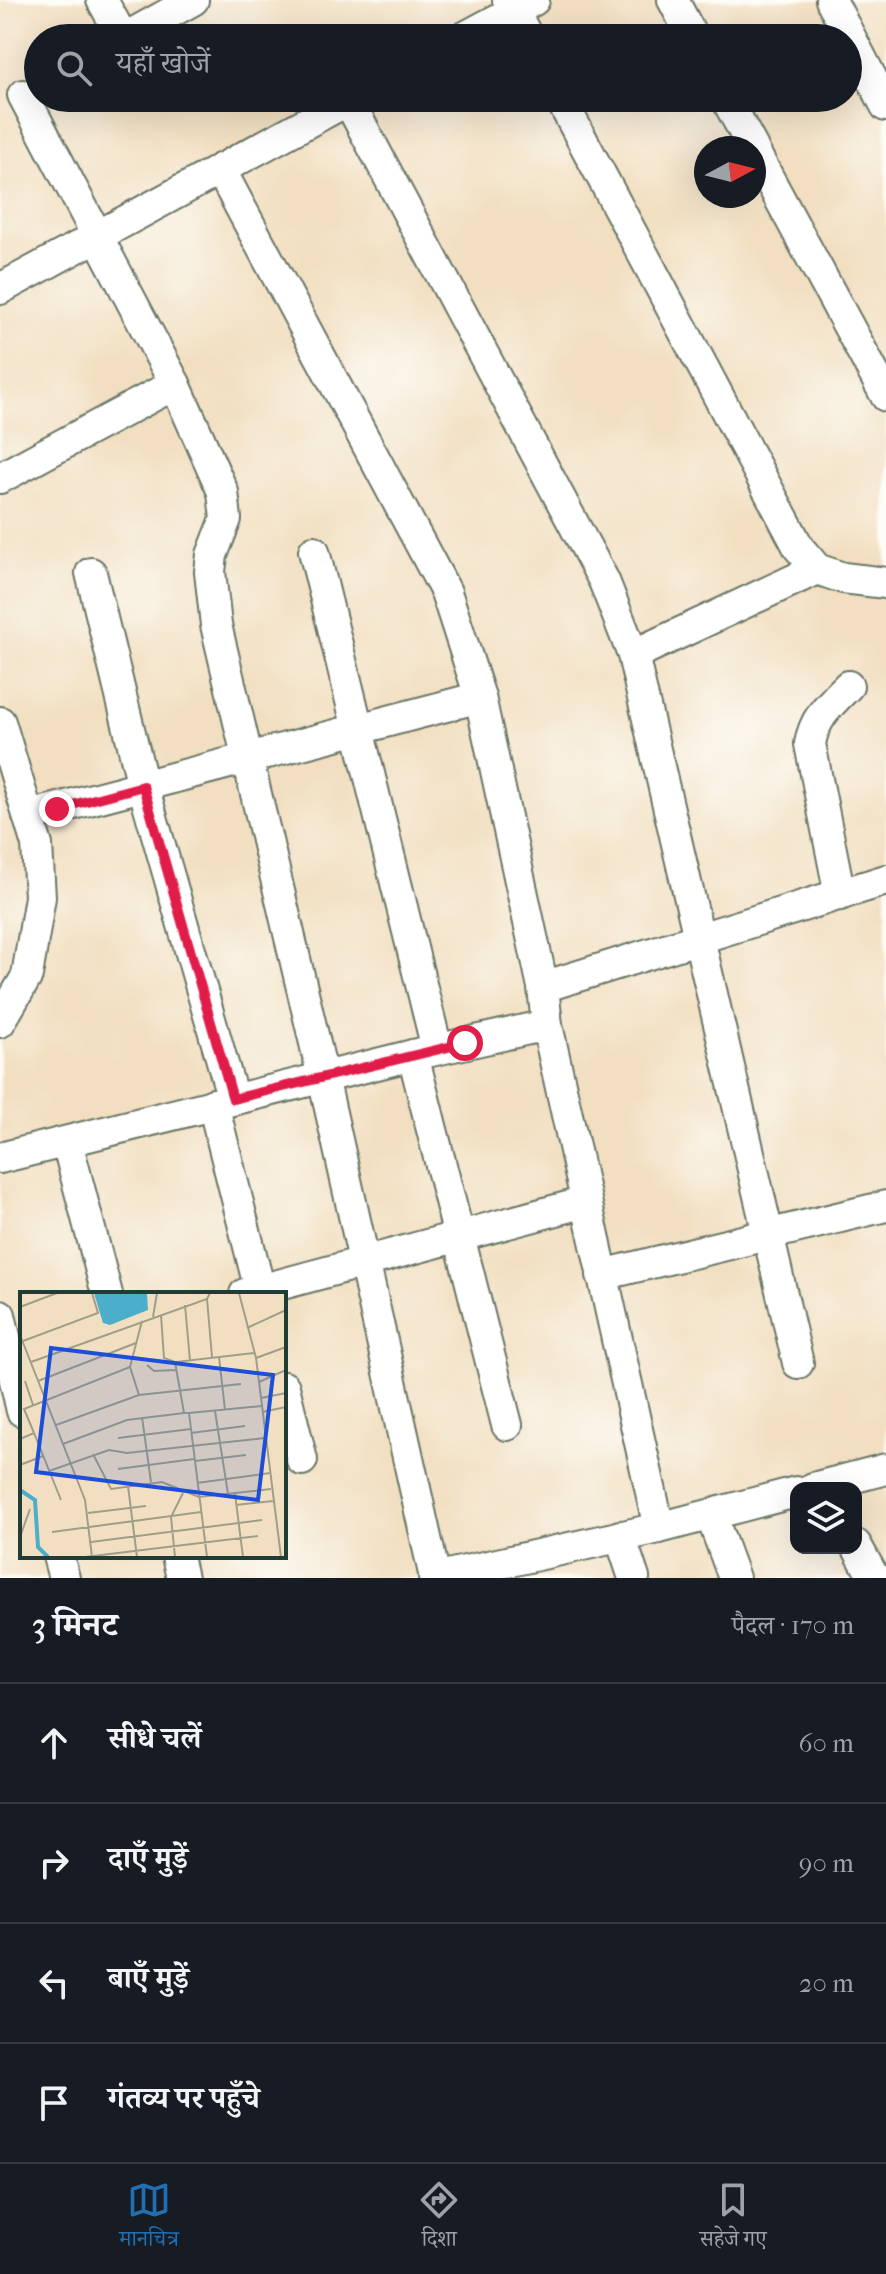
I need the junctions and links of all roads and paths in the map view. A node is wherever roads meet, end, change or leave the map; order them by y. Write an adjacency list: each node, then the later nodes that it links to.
1 (102, 0): 6 (street)
2 (193, 0): 7 (street)
3 (673, 0): 10 (street)
4 (831, 0): 11 (street)
5 (518, 4): 8 (street); 9 (street)
6 (116, 24)
7 (149, 24)
8 (486, 24)
9 (524, 24)
10 (686, 24)
11 (843, 24)
12 (862, 60): 13 (street)
13 (886, 106)
14 (29, 112): 22 (street)
15 (326, 112): 20 (street)
16 (357, 112): 31 (street)
17 (567, 112): 28 (street)
18 (733, 112): 19 (street)
19 (746, 136)
20 (220, 169): 22 (street); 33 (street)
21 (766, 173): 25 (street)
22 (99, 235): 23 (street); 24 (street)
23 (0, 289)
24 (175, 384): 26 (street); 36 (street)
25 (886, 396)
26 (0, 478)
27 (314, 551): 35 (street)
28 (817, 569): 30 (street); 31 (street)
29 (91, 573): 37 (street)
30 (886, 583)
31 (633, 655): 41 (street)
32 (848, 686): 40 (street)
33 (480, 697): 35 (street); 42 (street)
34 (0, 722): 38 (street)
35 (358, 729): 36 (street); 45 (street)
36 (248, 757): 37 (street); 46 (street)
37 (143, 786): 38 (street); 47 (street)
38 (28, 816): 43 (street)
39 (886, 880): 40 (street)
40 (840, 895): 41 (street)
41 (698, 939): 42 (street); 52 (street)
42 (543, 987): 44 (street)
43 (0, 1022)
44 (547, 1025): 45 (street); 50 (street)
45 (425, 1052): 46 (street); 53 (street)
46 (323, 1077): 47 (street); 54 (street)
47 (223, 1101): 48 (street); 57 (street)
48 (67, 1142): 49 (street); 56 (street)
49 (0, 1158)
50 (586, 1202): 53 (street); 55 (street)
51 (886, 1206): 52 (street)
52 (768, 1234): 55 (street); 59 (street)
53 (459, 1236): 54 (street); 65 (street)
54 (365, 1262): 57 (street); 78 (street)
55 (602, 1275): 71 (street)
56 (106, 1292)
57 (256, 1292)
58 (0, 1315): 60 (street)
59 (798, 1363)
60 (17, 1366): 61 (street)
61 (20, 1393)
62 (286, 1395): 66 (street)
63 (20, 1412): 64 (street)
64 (0, 1418)
65 (507, 1425)
66 (302, 1460)
67 (886, 1469): 68 (street)
68 (837, 1482)
69 (790, 1494): 70 (street)
70 (711, 1515): 71 (street); 80 (street)
71 (659, 1528): 72 (street)
72 (620, 1536): 78 (street); 79 (street)
73 (861, 1554): 81 (street)
74 (59, 1558): 76 (street)
75 (177, 1558): 77 (street)
76 (64, 1578)
77 (182, 1578)
78 (435, 1578)
79 (634, 1578)
80 (734, 1578)
81 (874, 1578)

